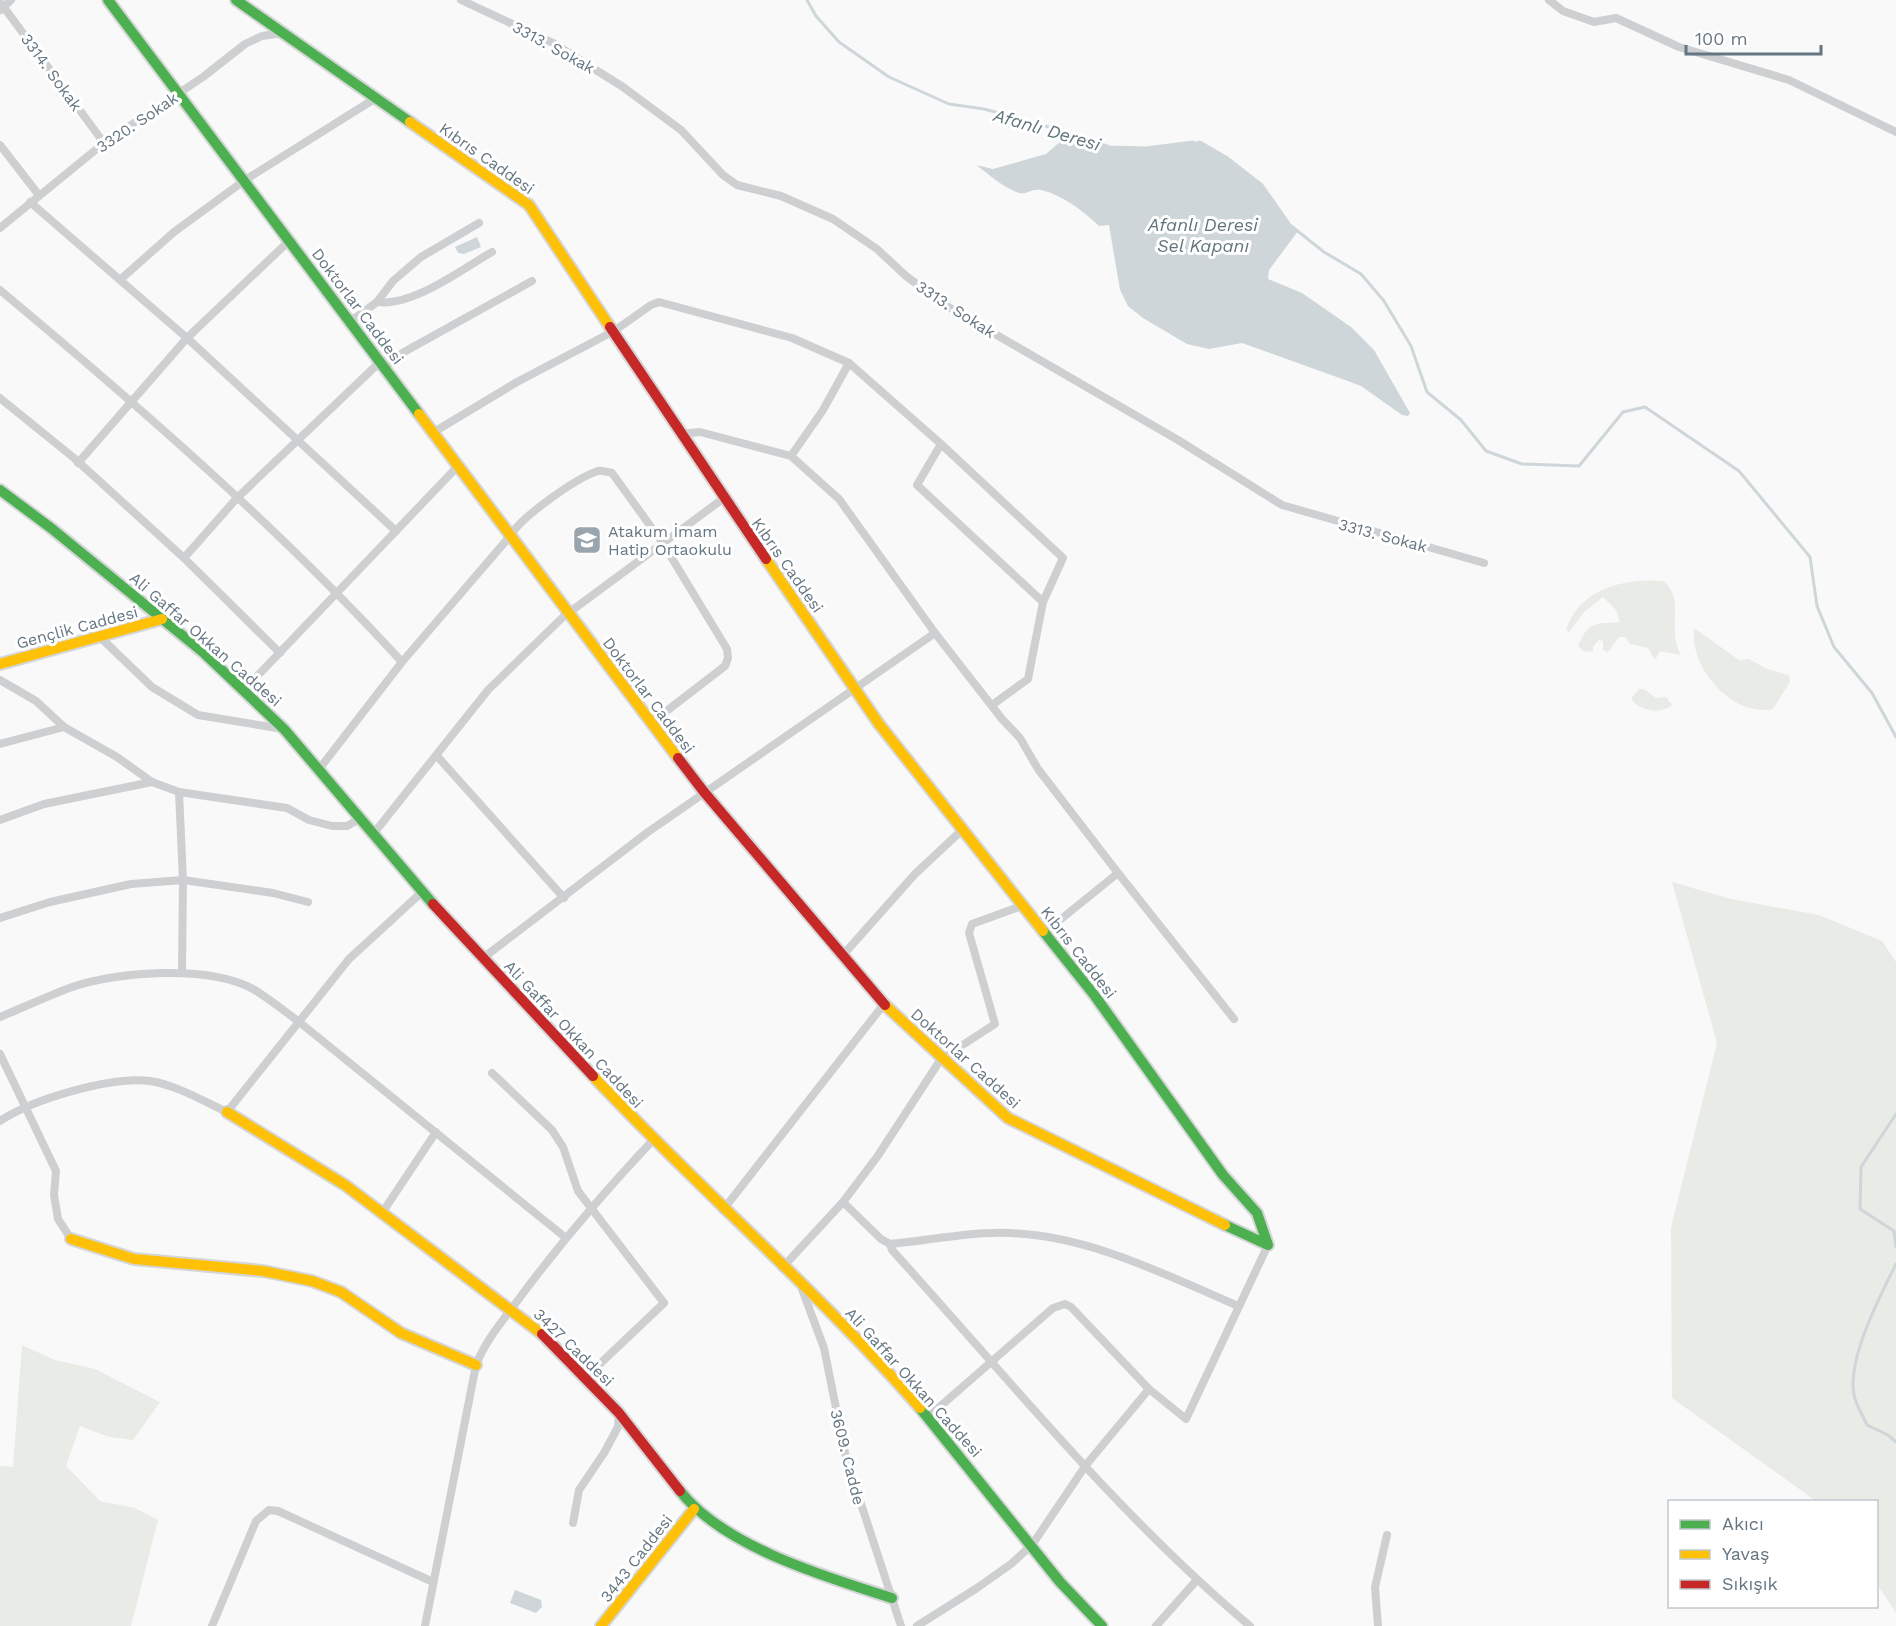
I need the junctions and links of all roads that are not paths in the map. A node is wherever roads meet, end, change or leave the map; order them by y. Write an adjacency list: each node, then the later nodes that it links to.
1 (11, 0): 6 (street)
2 (108, 0): 8 (street, Doktorlar Caddesi)
3 (236, 0): 7 (street, Kıbrıs Caddesi)
4 (461, 0): 45 (street, 3313. Sokak)
5 (1549, 0): 10 (street)
6 (1, 7): 11 (street, 3314. Sokak)
7 (283, 33): 8 (street, 3320. Sokak); 9 (street, Kıbrıs Caddesi)
8 (179, 93): 11 (street, 3320. Sokak); 13 (street, Doktorlar Caddesi)
9 (376, 98): 13 (street); 25 (street, Kıbrıs Caddesi)
10 (1896, 132)
11 (104, 143): 14 (street, 3320. Sokak)
12 (0, 145): 14 (street)
13 (245, 180): 18 (street, Doktorlar Caddesi); 20 (street)
14 (38, 194): 15 (street, 3320. Sokak)
15 (30, 202): 17 (street, 3320. Sokak); 20 (street)
16 (479, 223): 23 (street)
17 (0, 228)
18 (290, 240): 24 (street, Doktorlar Caddesi); 26 (street)
19 (492, 252): 23 (street)
20 (121, 279): 26 (street)
21 (532, 281): 28 (street)
22 (0, 290): 30 (street)
23 (377, 302): 24 (street)
24 (351, 321): 28 (street, Doktorlar Caddesi)
25 (614, 331): 27 (street); 31 (street); 32 (street, Kıbrıs Caddesi)
26 (187, 338): 30 (street); 33 (street)
27 (849, 363): 34 (street); 35 (street)
28 (383, 364): 31 (street, Doktorlar Caddesi); 33 (street)
29 (0, 398): 36 (street)
30 (130, 401): 36 (street); 39 (street)
31 (434, 432): 37 (street, Doktorlar Caddesi)
32 (680, 434): 35 (street); 40 (street, Kıbrıs Caddesi)
33 (298, 442): 39 (street); 41 (street)
34 (941, 444): 47 (street); 47 (street)
35 (791, 456): 50 (street)
36 (78, 464): 44 (street)
37 (458, 466): 41 (street); 42 (street, Doktorlar Caddesi)
38 (0, 490): 49 (street, Ali Gaffar Okkan Caddesi)
39 (237, 498): 44 (street); 46 (street)
40 (724, 498): 43 (street); 56 (street, Kıbrıs Caddesi)
41 (396, 531): 46 (street)
42 (510, 537): 43 (street); 48 (street, Doktorlar Caddesi); 53 (street)
43 (662, 542): 48 (street); 59 (street)
44 (184, 558): 52 (street)
45 (1484, 562)
46 (338, 592): 52 (street); 53 (street)
47 (1043, 602): 58 (street)
48 (568, 613): 59 (street, Doktorlar Caddesi); 63 (street)
49 (162, 619): 51 (street, Gençlik Caddesi); 57 (street, Ali Gaffar Okkan Caddesi)
50 (935, 633): 56 (street); 58 (street)
51 (100, 638): 54 (street, Gençlik Caddesi); 61 (street)
52 (279, 653): 57 (street)
53 (402, 662): 64 (street)
54 (0, 664)
55 (0, 680): 60 (street)
56 (854, 687): 67 (street); 70 (street, Kıbrıs Caddesi)
57 (245, 689): 61 (street, Ali Gaffar Okkan Caddesi)
58 (992, 705): 72 (street)
59 (651, 723): 67 (street, Doktorlar Caddesi)
60 (64, 727): 62 (street); 65 (street)
61 (285, 729): 64 (street, Ali Gaffar Okkan Caddesi)
62 (0, 744)
63 (437, 756): 71 (street); 75 (street)
64 (320, 768): 68 (street, Ali Gaffar Okkan Caddesi)
65 (152, 782): 66 (street); 69 (street)
66 (179, 792): 68 (street); 73 (street)
67 (704, 792): 75 (street); 80 (street, Doktorlar Caddesi)
68 (361, 818): 71 (street, Ali Gaffar Okkan Caddesi)
69 (0, 820)
70 (962, 830): 77 (street, Kıbrıs Caddesi); 80 (street)
71 (374, 833): 74 (street, Ali Gaffar Okkan Caddesi)
72 (1118, 873): 79 (street); 85 (street)
73 (183, 880): 76 (street); 78 (street); 82 (street)
74 (422, 892): 81 (street, Ali Gaffar Okkan Caddesi); 86 (street)
75 (564, 898): 81 (street)
76 (308, 902)
77 (1024, 905): 79 (street, Kıbrıs Caddesi); 88 (street)
78 (0, 918)
79 (1045, 932): 102 (street, Kıbrıs Caddesi)
80 (843, 955): 83 (street, Doktorlar Caddesi)
81 (483, 958): 94 (street, Ali Gaffar Okkan Caddesi)
82 (182, 972): 84 (street); 86 (street)
83 (884, 1004): 88 (street, Doktorlar Caddesi); 97 (street)
84 (0, 1017)
85 (1234, 1019)
86 (298, 1021): 91 (street); 93 (street)
87 (0, 1054): 90 (street)
88 (941, 1059): 95 (street); 102 (street, Doktorlar Caddesi)
89 (492, 1073): 96 (street)
90 (26, 1105): 91 (street); 92 (street); 100 (street)
91 (227, 1112): 98 (street, 3427 Caddesi)
92 (0, 1121)
93 (436, 1132): 98 (street); 99 (street)
94 (653, 1140): 96 (street); 97 (street, Ali Gaffar Okkan Caddesi)
95 (843, 1202): 101 (street); 103 (street)
96 (591, 1207): 99 (street); 109 (street)
97 (723, 1210): 103 (street, Ali Gaffar Okkan Caddesi)
98 (382, 1213): 106 (street, 3427 Caddesi)
99 (566, 1238): 106 (street)
100 (71, 1239): 108 (street)
101 (890, 1244): 105 (street); 107 (street)
102 (1268, 1245): 105 (street)
103 (782, 1268): 104 (street, Ali Gaffar Okkan Caddesi)
104 (801, 1287): 112 (street, Ali Gaffar Okkan Caddesi); 120 (street, 3609. Cadde)
105 (1238, 1306): 110 (street)
106 (511, 1309): 108 (street); 109 (street, 3427 Caddesi)
107 (993, 1361): 110 (street); 112 (street); 113 (street)
108 (476, 1365): 119 (street)
109 (585, 1378): 111 (street, 3427 Caddesi)
110 (1149, 1389): 113 (street)
111 (619, 1413): 114 (street, 3427 Caddesi); 115 (street)
112 (928, 1418): 117 (street, Ali Gaffar Okkan Caddesi)
113 (1086, 1465): 117 (street); 118 (street)
114 (694, 1509): 120 (street, 3427 Caddesi); 123 (street, 3443 Caddesi)
115 (573, 1523)
116 (1387, 1535): 129 (street)
117 (1032, 1545): 125 (street); 126 (street, Ali Gaffar Okkan Caddesi)
118 (1196, 1581): 127 (street); 128 (street)
119 (434, 1582): 121 (street); 122 (street)
120 (892, 1598): 124 (street, 3609. Cadde)
121 (212, 1626)
122 (425, 1626)
123 (601, 1626)
124 (902, 1626)
125 (917, 1626)
126 (1102, 1626)
127 (1156, 1626)
128 (1250, 1626)
129 (1378, 1626)

